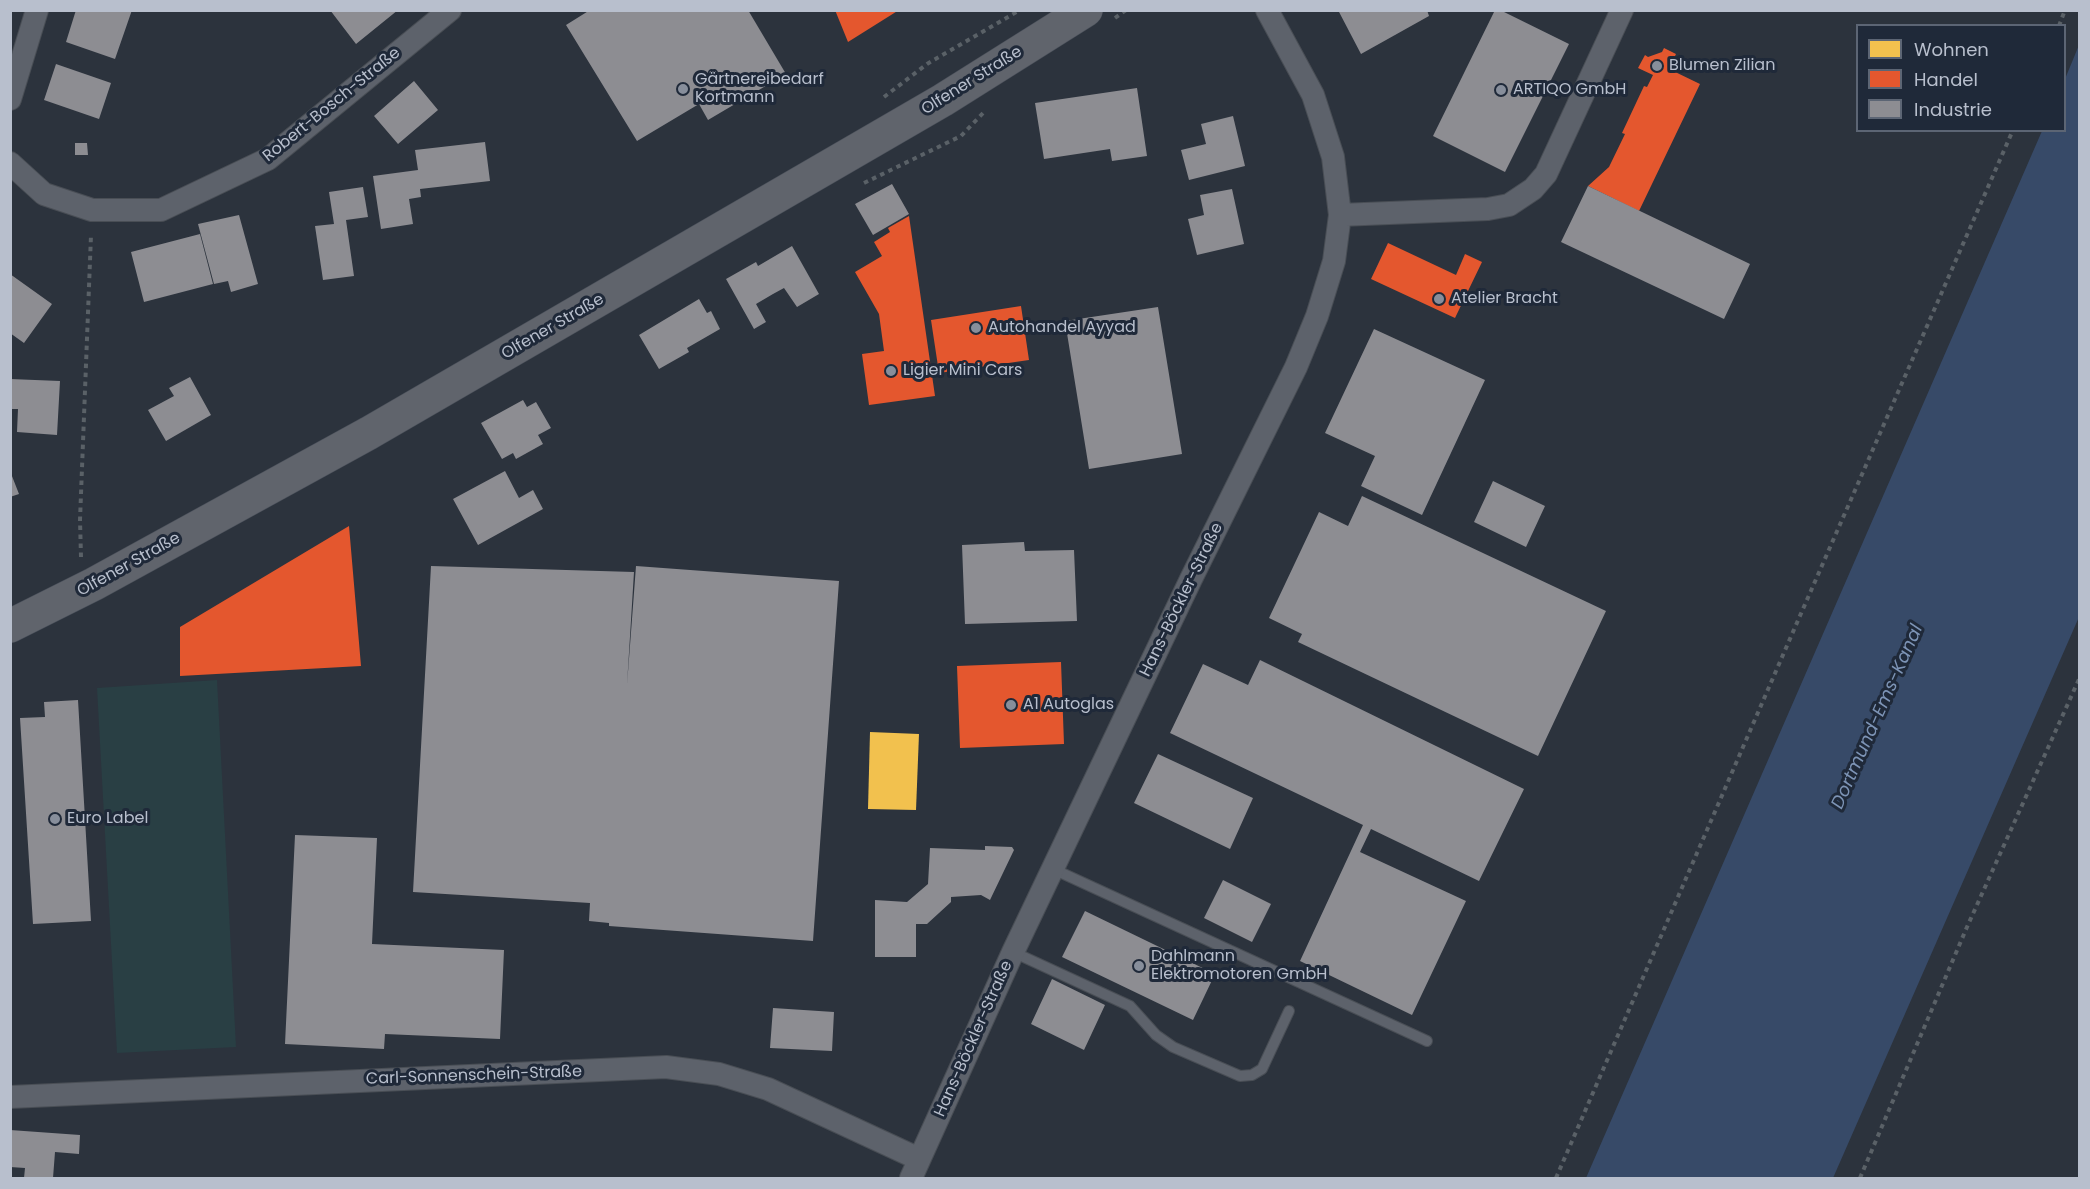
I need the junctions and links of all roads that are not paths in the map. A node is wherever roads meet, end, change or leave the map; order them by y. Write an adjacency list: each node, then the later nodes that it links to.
1 (37, 10): 6 (street)
2 (450, 10): 7 (street, Robert-Bosch-Straße)
3 (1086, 10): 9 (main road, Olfener Straße)
4 (1267, 10): 8 (street, Hans-Böckler-Straße)
5 (1622, 10): 8 (street)
6 (10, 99)
7 (11, 163)
8 (1340, 215): 10 (street, Hans-Böckler-Straße)
9 (10, 626)
10 (1053, 869): 11 (street, Hans-Böckler-Straße); 13 (lane)
11 (1013, 952): 12 (lane); 15 (street, Hans-Böckler-Straße)
12 (1289, 1011)
13 (1427, 1041)
14 (10, 1096): 15 (street, Carl-Sonnenschein-Straße)
15 (915, 1169)

